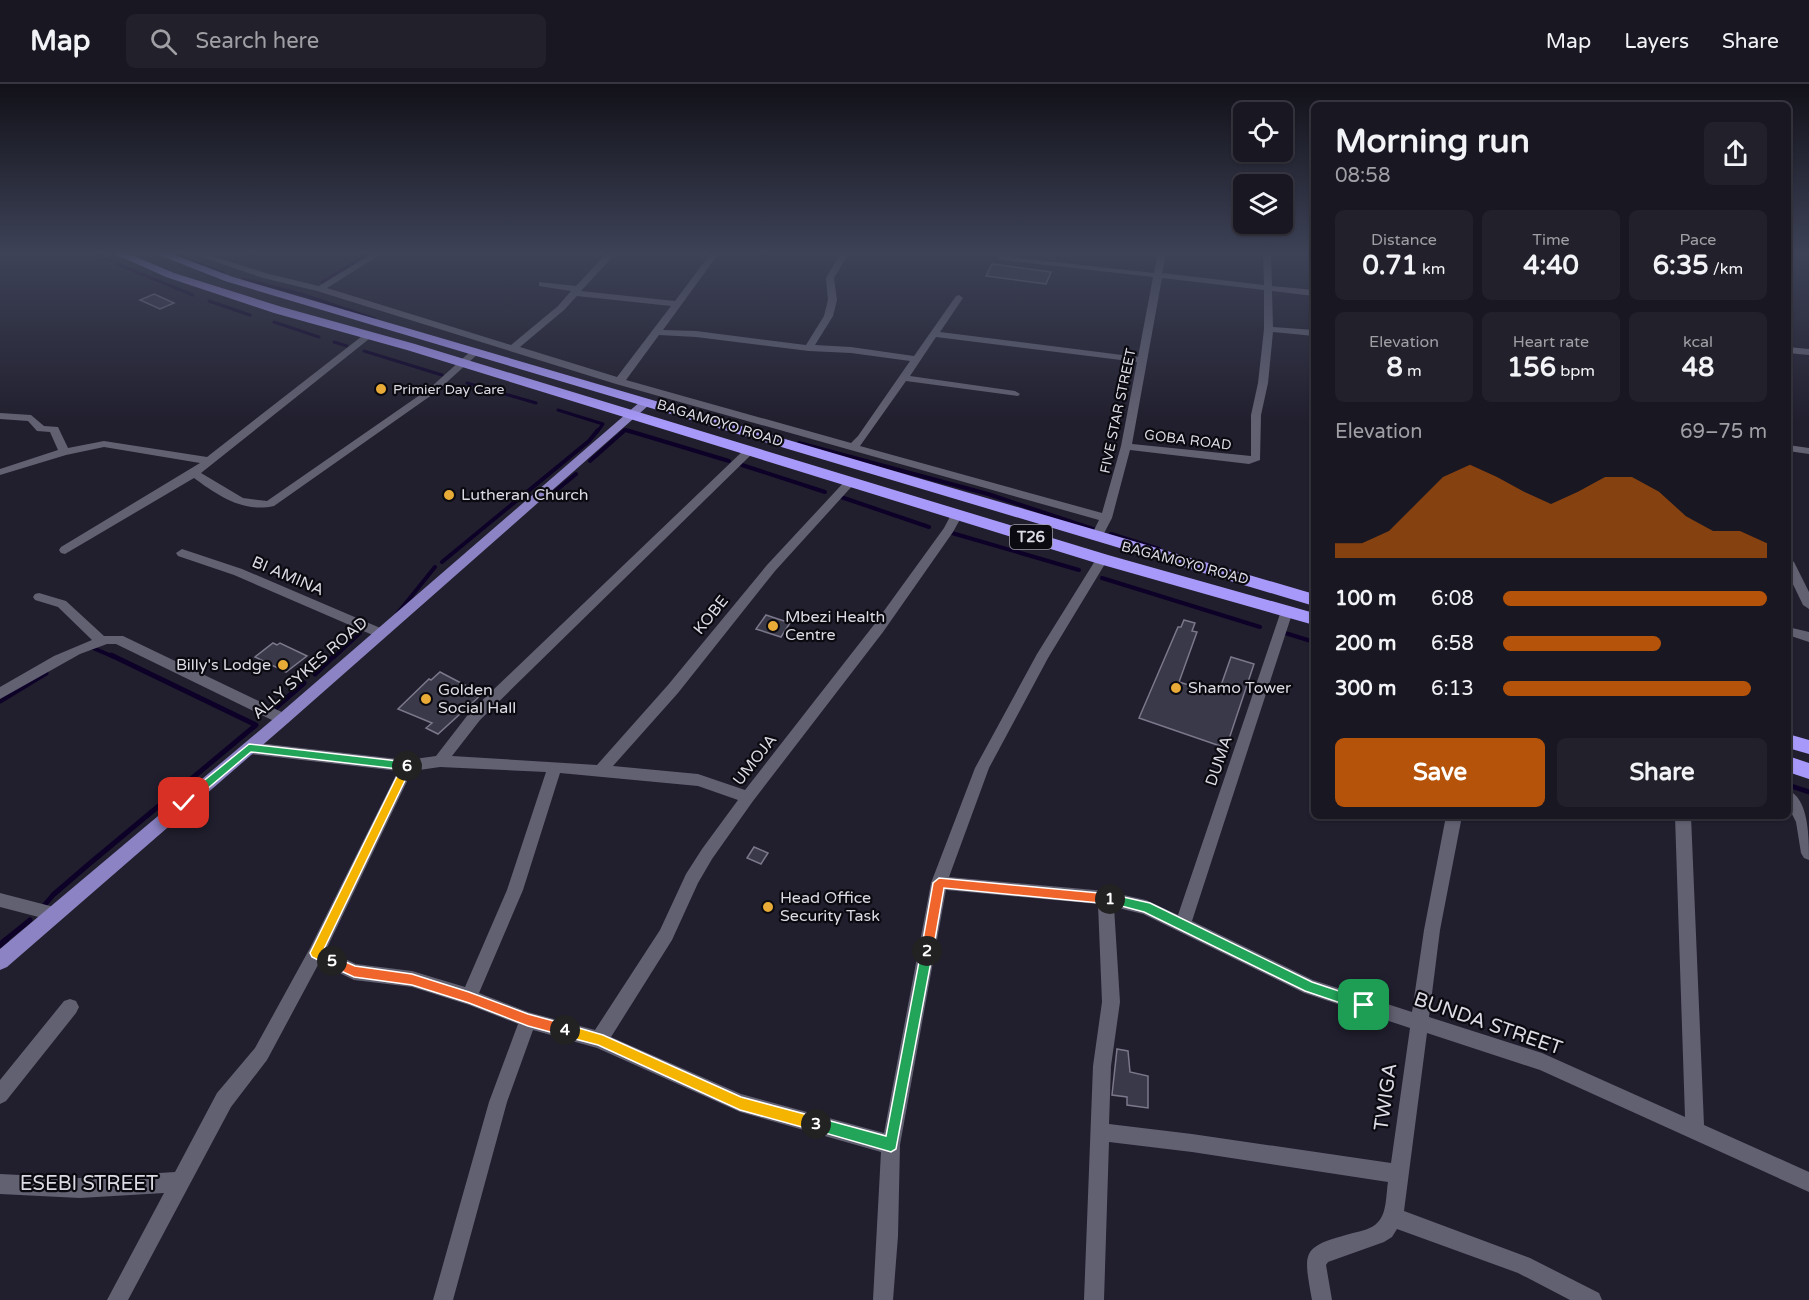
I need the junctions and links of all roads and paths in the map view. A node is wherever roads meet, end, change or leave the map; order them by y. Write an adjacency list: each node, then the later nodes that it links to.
1 (277, 310): 14 (highway, BAGAMOYO ROAD / T26)
2 (339, 310): 18 (highway, BAGAMOYO ROAD / T26)
3 (385, 310): 16 (street)
4 (559, 310): 16 (street)
5 (674, 310): 11 (street)
6 (832, 310): 15 (street)
7 (950, 310): 13 (street)
8 (1153, 310): 21 (street, FIVE STAR STREET)
9 (1268, 310): 10 (street, GOBA ROAD)
10 (1269, 329): 12 (street); 31 (street, GOBA ROAD)
11 (658, 332): 15 (street); 25 (street)
12 (1311, 333)
13 (932, 334): 20 (street); 21 (street)
14 (369, 335): 22 (highway, BAGAMOYO ROAD / T26); 37 (street)
15 (809, 348): 20 (street)
16 (511, 350): 23 (street)
17 (1791, 350): 19 (street)
18 (475, 352): 22 (street); 26 (highway, BAGAMOYO ROAD / T26)
19 (1809, 352)
20 (915, 359): 24 (street)
21 (1142, 360): 31 (street, FIVE STAR STREET)
22 (459, 363): 29 (highway, BAGAMOYO ROAD / T26); 39 (street)
23 (591, 373): 25 (street); 26 (street)
24 (903, 378): 27 (street); 32 (street)
25 (619, 382): 32 (street)
26 (580, 383): 28 (highway, BAGAMOYO ROAD / T26)
27 (1015, 394)
28 (645, 403): 29 (main road, ALLY SYKES ROAD); 43 (highway, BAGAMOYO ROAD / T26)
29 (630, 415): 34 (highway, BAGAMOYO ROAD / T26); 54 (main road, ALLY SYKES ROAD)
30 (0, 416): 36 (street)
31 (1126, 446): 42 (street, FIVE STAR STREET)
32 (853, 447): 42 (street)
33 (1791, 448): 35 (street)
34 (750, 450): 40 (highway, BAGAMOYO ROAD / T26); 62 (street)
35 (1809, 451)
36 (64, 452): 37 (street); 38 (street)
37 (210, 460): 39 (street)
38 (0, 472)
39 (194, 473): 44 (street)
40 (850, 482): 41 (highway, BAGAMOYO ROAD / T26); 66 (street, KOBE)
41 (957, 514): 46 (highway, BAGAMOYO ROAD / T26); 68 (street, UMOJA)
42 (1106, 518): 43 (street, FIVE STAR STREET)
43 (1097, 536): 49 (highway, BAGAMOYO ROAD / T26)
44 (65, 550)
45 (182, 553): 54 (street, BI AMINA)
46 (1102, 559): 51 (highway, BAGAMOYO ROAD / T26); 73 (street)
47 (1791, 568): 50 (street)
48 (39, 597): 56 (street)
49 (1311, 599)
50 (1809, 605)
51 (1287, 611): 52 (highway, BAGAMOYO ROAD / T26); 77 (street, DUMA)
52 (1311, 618)
53 (1791, 632): 55 (street)
54 (380, 633): 58 (main road, ALLY SYKES ROAD)
55 (1809, 637)
56 (100, 640): 57 (street); 58 (street)
57 (0, 694)
58 (283, 719): 61 (main road, ALLY SYKES ROAD)
59 (1791, 742): 60 (highway)
60 (1809, 747)
61 (249, 748): 63 (street); 76 (main road, ALLY SYKES ROAD)
62 (440, 761): 63 (street); 65 (street)
63 (407, 765): 78 (street)
64 (1791, 765): 67 (highway)
65 (555, 767): 66 (street); 80 (street)
66 (601, 770): 68 (street)
67 (1809, 771)
68 (748, 797): 84 (street, UMOJA)
69 (1791, 799): 72 (street)
70 (1453, 819): 83 (street, TWIGA)
71 (1683, 819): 87 (street)
72 (1809, 853)
73 (939, 883): 74 (street, BUNDA STREET); 88 (street)
74 (1106, 898): 77 (street, BUNDA STREET); 86 (street)
75 (0, 900): 76 (street)
76 (54, 914): 79 (main road, ALLY SYKES ROAD)
77 (1183, 923): 83 (street, BUNDA STREET)
78 (316, 953): 80 (street); 90 (street)
79 (0, 961)
80 (469, 998): 82 (street)
81 (70, 1006): 85 (street)
82 (528, 1020): 84 (street); 95 (street)
83 (1419, 1023): 87 (street, BUNDA STREET); 89 (street, TWIGA)
84 (599, 1040): 88 (street)
85 (0, 1095)
86 (1100, 1132): 89 (street); 97 (street)
87 (1695, 1132): 91 (street, BUNDA STREET)
88 (891, 1145): 96 (street)
89 (1398, 1174): 93 (street, TWIGA)
90 (178, 1182): 92 (street, ESEBI STREET); 94 (street)
91 (1809, 1182)
92 (0, 1184)
93 (1393, 1217): 98 (street); 99 (street)
94 (117, 1300)
95 (443, 1300)
96 (883, 1300)
97 (1094, 1300)
98 (1322, 1300)
99 (1592, 1300)

